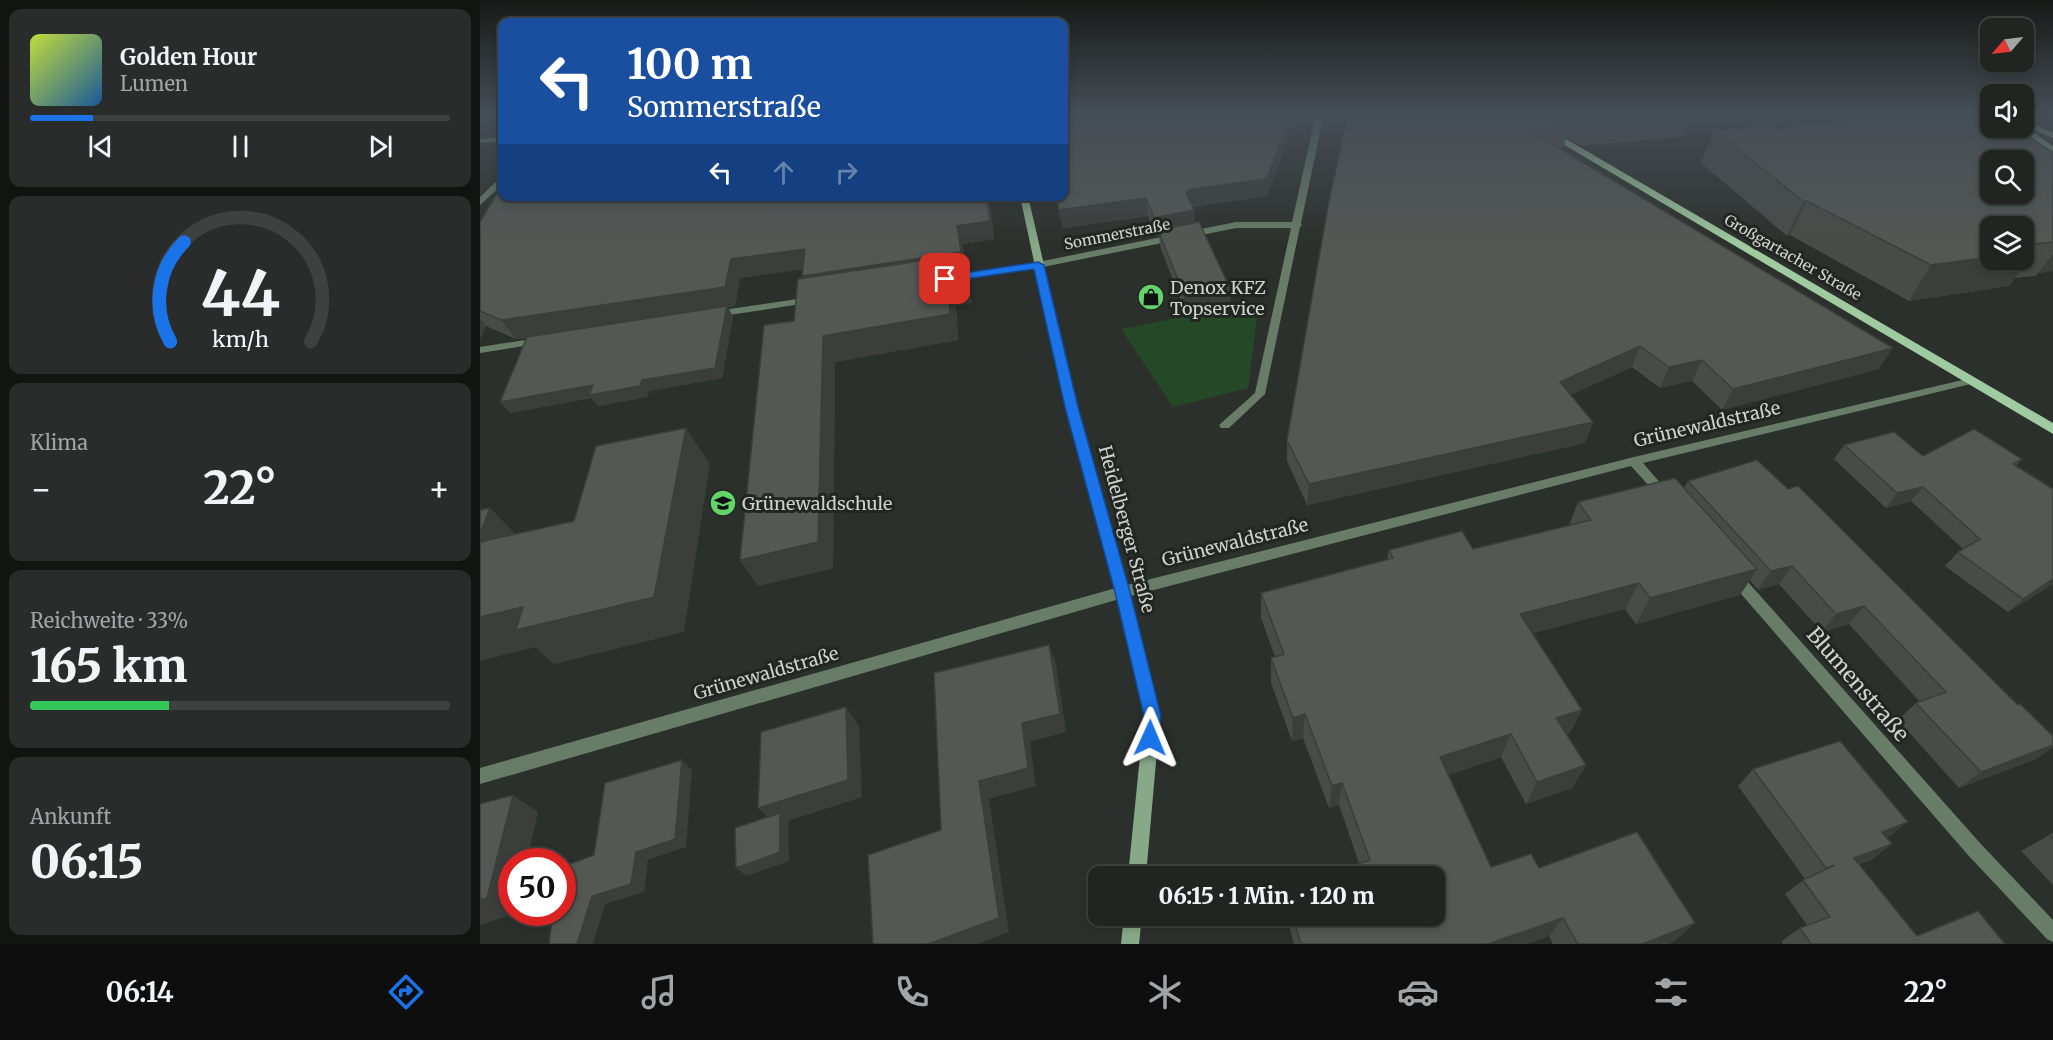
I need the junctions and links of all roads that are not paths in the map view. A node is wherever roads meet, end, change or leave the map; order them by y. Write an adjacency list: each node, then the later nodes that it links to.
1 (1311, 158): 6 (street)
2 (1591, 158): 13 (main road, Großgartacher Straße)
3 (498, 189): 5 (street)
4 (1025, 201): 7 (main road, Heidelberger Straße)
5 (480, 202)
6 (1298, 225): 7 (street, Sommerstraße); 14 (street)
7 (1038, 265): 8 (street, Sommerstraße); 19 (main road, Heidelberger Straße)
8 (945, 279)
9 (817, 299): 10 (street)
10 (701, 316)
11 (550, 340): 12 (street)
12 (480, 350)
13 (1971, 381): 15 (main road, Großgartacher Straße); 16 (street, Grünewaldstraße)
14 (1225, 425)
15 (2053, 429)
16 (1634, 461): 17 (street); 19 (street, Grünewaldstraße)
17 (1672, 505)
18 (1727, 567): 23 (street, Blumenstraße)
19 (1123, 592): 20 (street, Grünewaldstraße); 21 (main road, Heidelberger Straße)
20 (480, 776)
21 (1138, 866)
22 (1132, 926): 24 (main road)
23 (2053, 933)
24 (1130, 944)

